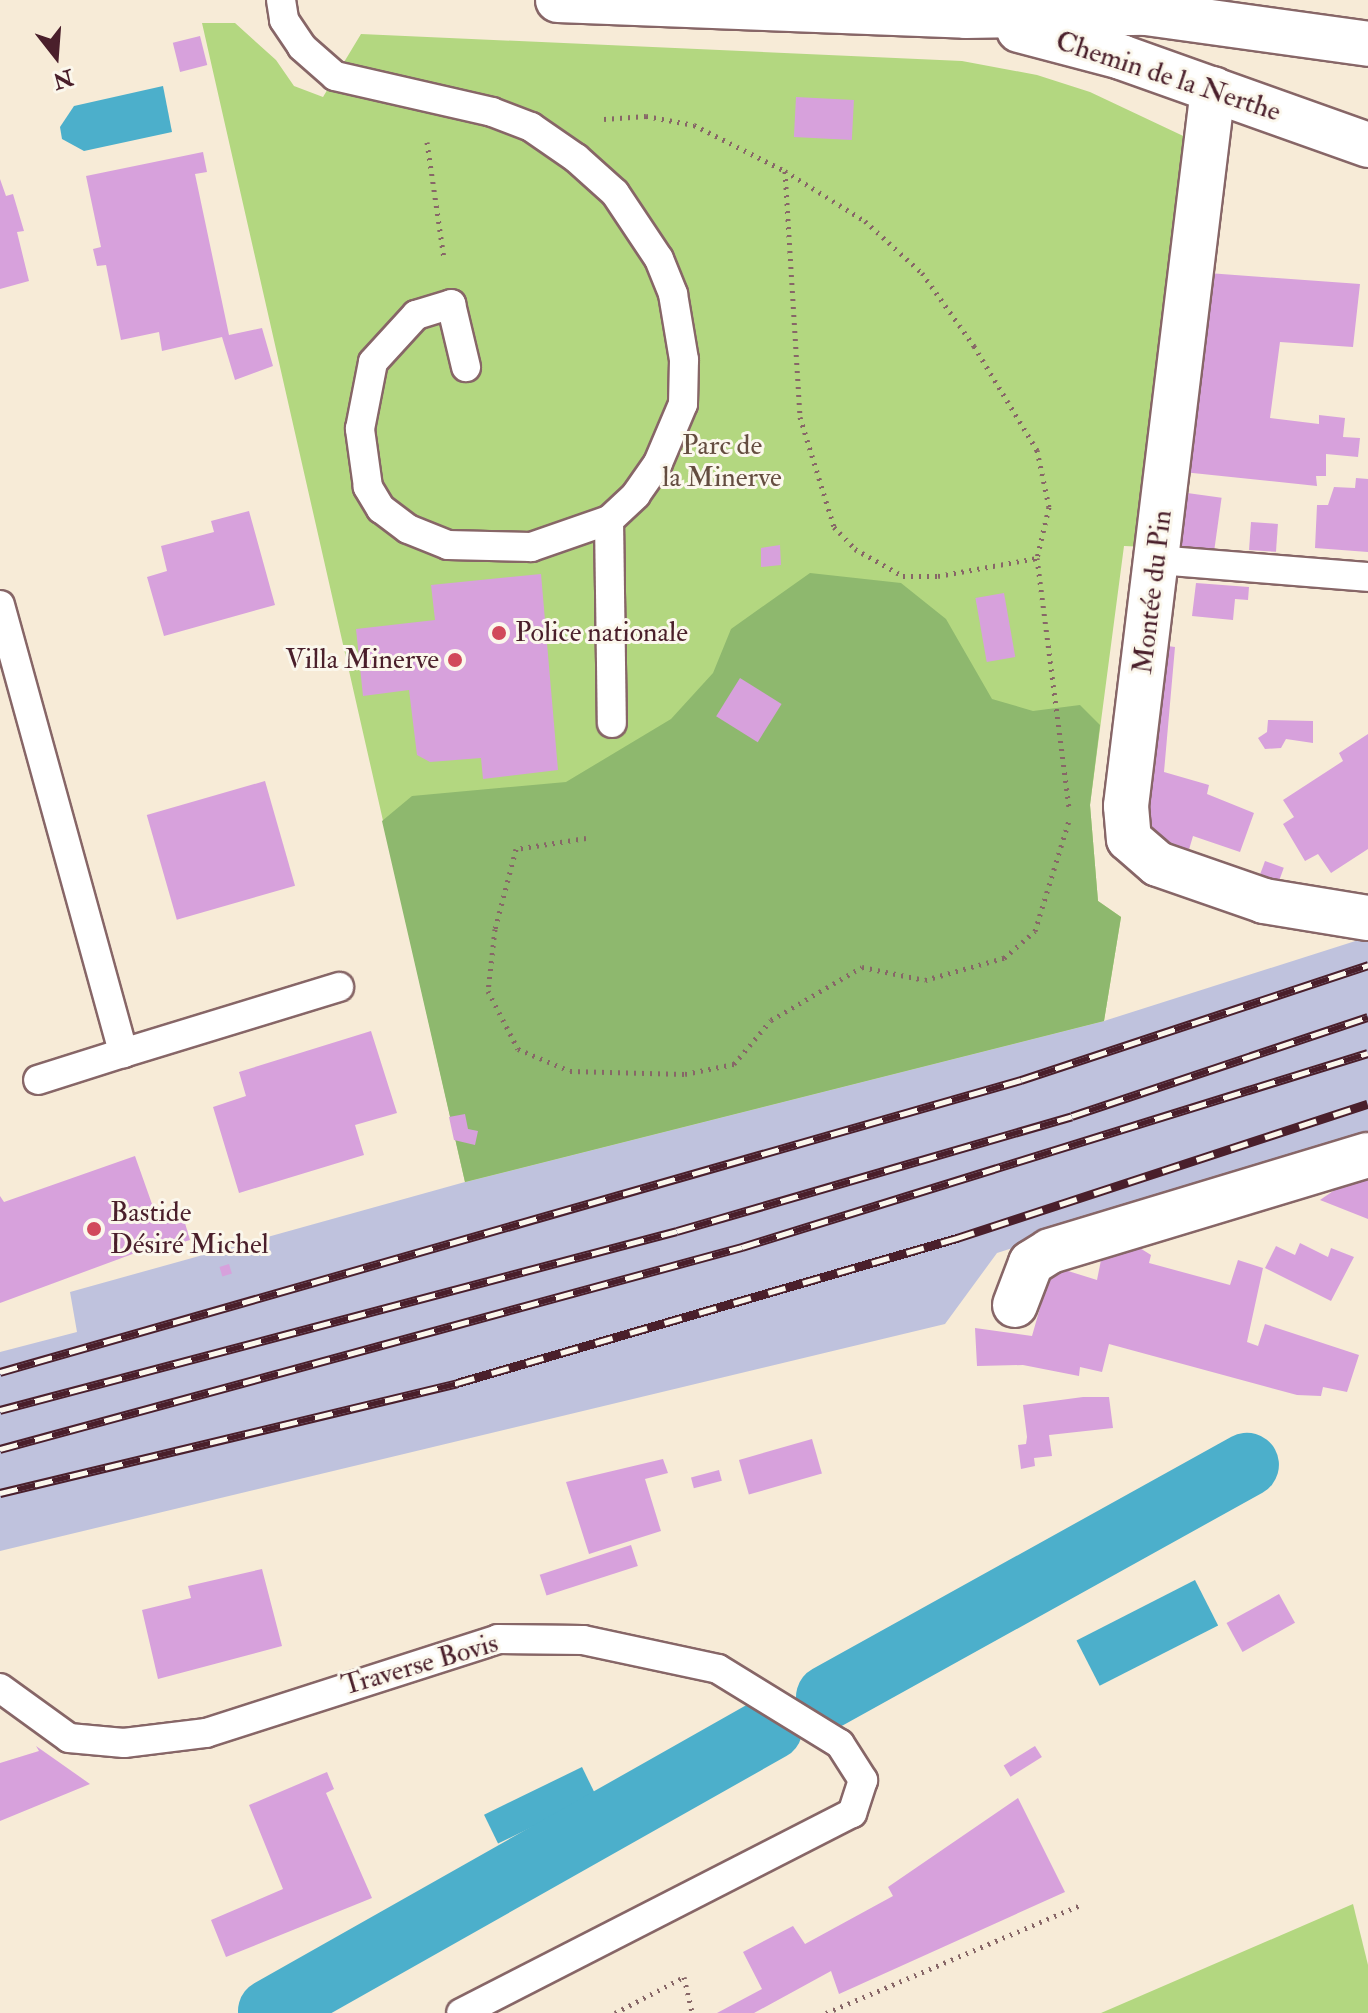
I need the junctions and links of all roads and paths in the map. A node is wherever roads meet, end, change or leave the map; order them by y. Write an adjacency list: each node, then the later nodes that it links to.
1 (281, 0): 9 (lane)
2 (558, 0): 3 (street)
3 (792, 5): 4 (street)
4 (966, 16): 5 (street); 6 (street, Chemin de la Nerthe)
5 (1368, 44)
6 (1213, 89): 8 (street, Chemin de la Nerthe); 15 (street, Montée du Pin)
7 (426, 138): 11 (path)
8 (1368, 145)
9 (557, 146): 10 (path); 13 (lane)
10 (785, 171): 14 (path); 14 (path)
11 (446, 273)
12 (466, 367): 13 (lane)
13 (609, 520): 18 (lane)
14 (1037, 558): 19 (path)
15 (1157, 560): 16 (lane); 20 (street, Montée du Pin)
16 (1368, 577)
17 (0, 605): 22 (lane)
18 (612, 723)
19 (586, 838)
20 (1368, 918)
21 (339, 987): 22 (lane)
22 (123, 1053): 23 (lane)
23 (38, 1080)
24 (1368, 1155): 25 (street)
25 (1015, 1305)
26 (0, 1688): 28 (lane, Traverse Bovis)
27 (1083, 1904): 31 (path)
28 (461, 2013)
29 (615, 2013): 30 (path)
30 (692, 2013)
31 (826, 2013)

